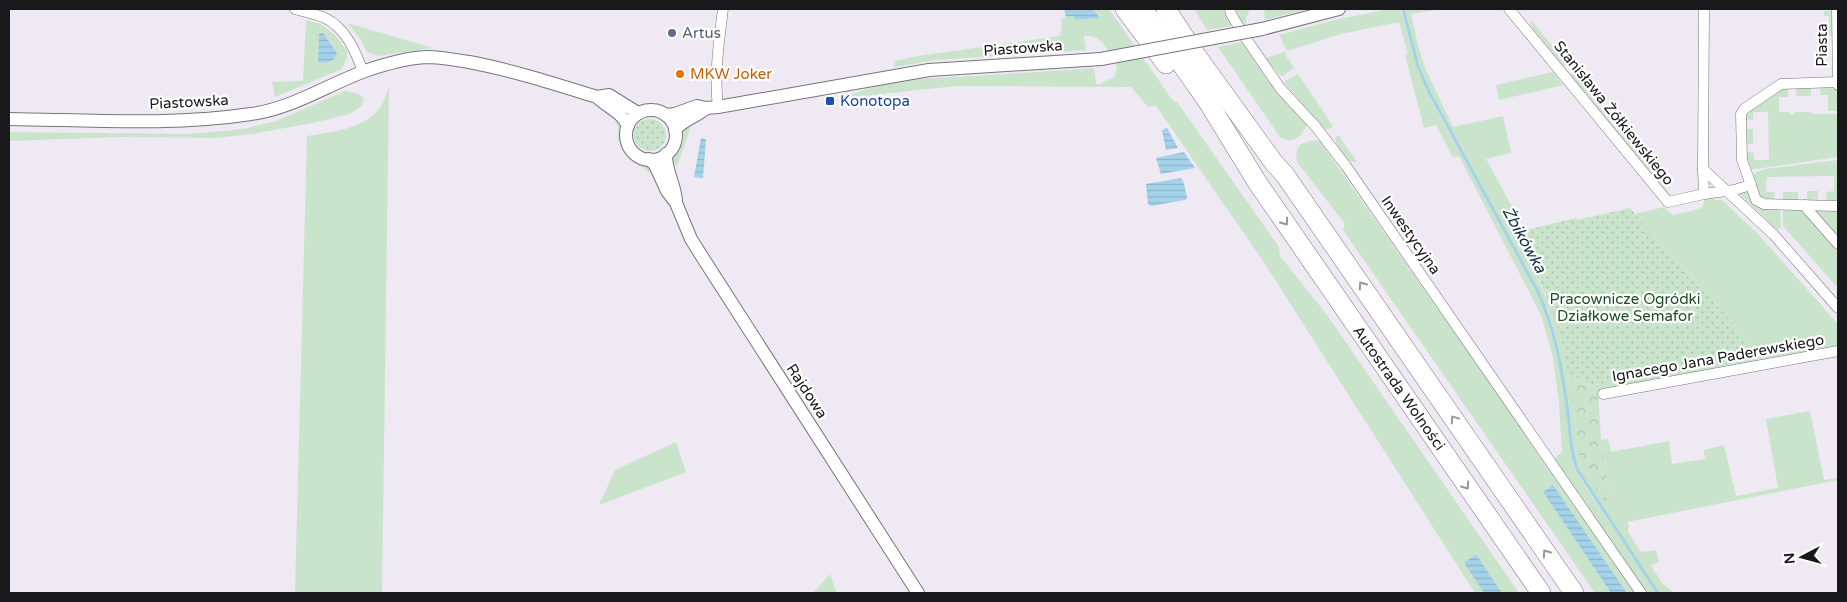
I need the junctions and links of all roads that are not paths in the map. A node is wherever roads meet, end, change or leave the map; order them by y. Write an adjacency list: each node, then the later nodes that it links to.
1 (295, 9): 12 (street)
2 (723, 9): 15 (street)
3 (1125, 9): 25 (highway)
4 (1144, 9): 25 (highway)
5 (1166, 9): 24 (highway)
6 (1181, 9): 24 (highway)
7 (1230, 9): 39 (street, Inwestycyjna)
8 (1339, 9): 15 (street, Piastowska, bridge)
9 (1509, 9): 28 (street, Stanisława Żółkiewskiego)
10 (1704, 9): 23 (street)
11 (1837, 9): 13 (street, Piasta)
12 (363, 72): 14 (street, Piastowska); 18 (street, Piastowska)
13 (1838, 83): 26 (street)
14 (597, 97): 16 (street, Piastowska); 19 (street, Piastowska)
15 (712, 108): 17 (street, Piastowska); 20 (street, Piastowska)
16 (638, 113): 17 (street); 19 (street)
17 (666, 115): 20 (street)
18 (9, 119)
19 (628, 126): 22 (street)
20 (675, 130): 21 (street)
21 (666, 154): 22 (street); 29 (street, Rajdowa)
22 (649, 159): 29 (street, Rajdowa)
23 (1703, 169): 27 (street); 28 (street)
24 (1285, 175): 38 (highway, one-way to 24)
25 (1257, 182): 37 (highway, Autostrada Wolności, one-way to 37)
26 (1751, 185): 27 (street, Stanisława Żółkiewskiego); 30 (street)
27 (1726, 190): 28 (street, Stanisława Żółkiewskiego); 33 (street)
28 (1704, 194)
29 (676, 203): 36 (street, Rajdowa)
30 (1806, 206): 31 (street); 32 (street)
31 (1836, 206)
32 (1838, 244)
33 (1838, 308)
34 (1838, 351): 35 (street, Ignacego Jana Paderewskiego)
35 (1603, 394)
36 (918, 593)
37 (1541, 593)
38 (1574, 593)
39 (1640, 593)

